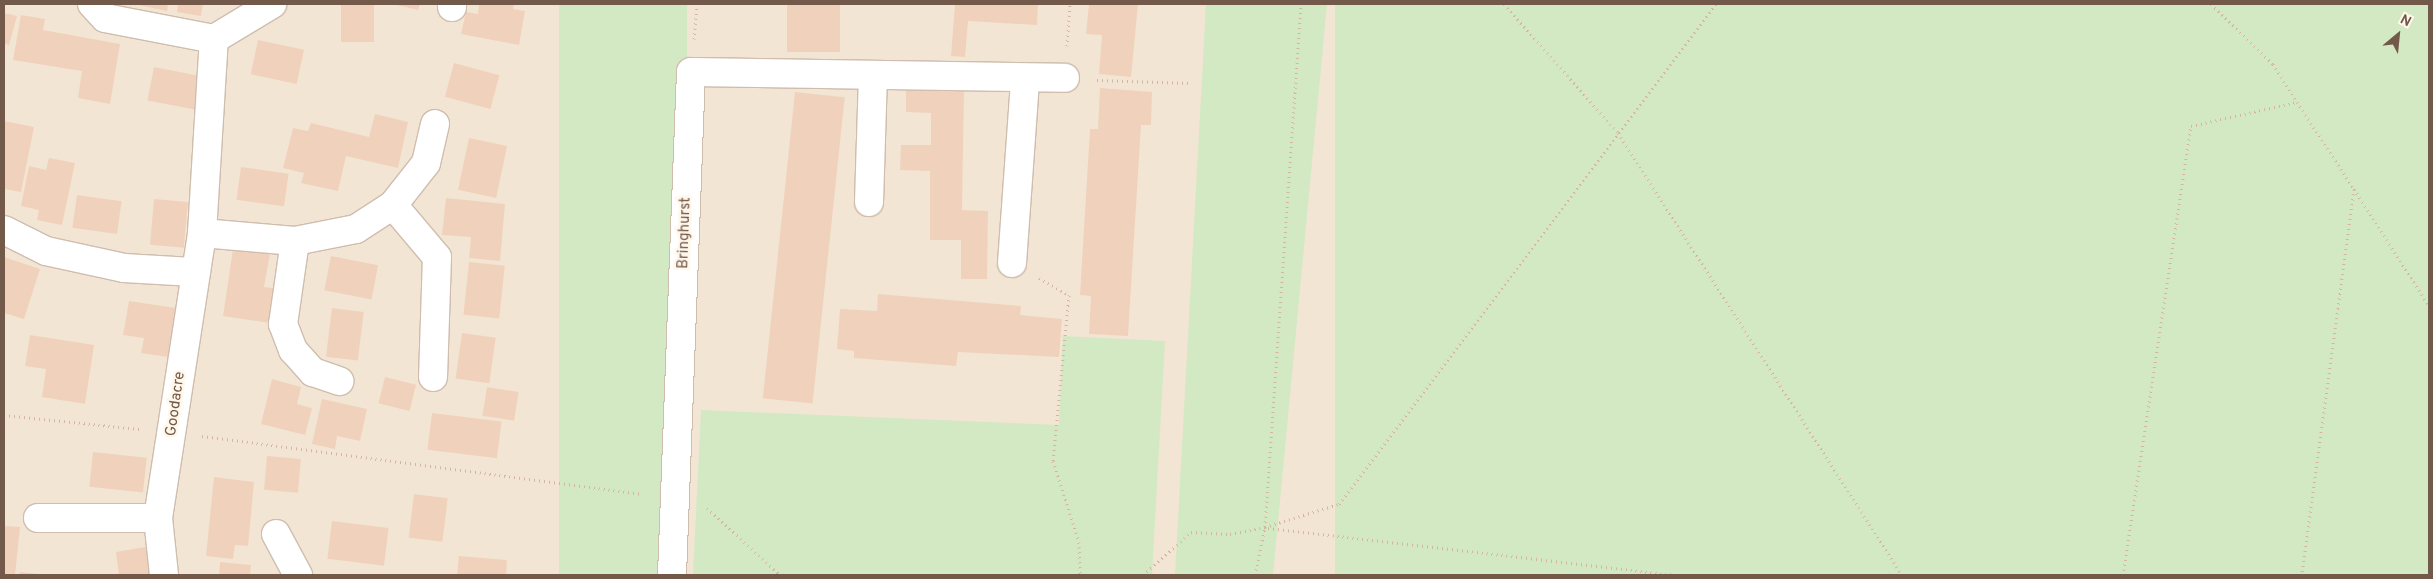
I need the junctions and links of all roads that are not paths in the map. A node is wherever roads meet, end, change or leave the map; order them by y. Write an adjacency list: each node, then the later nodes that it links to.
1 (92, 4): 3 (street)
2 (272, 4): 3 (street)
3 (214, 39): 11 (street, Goodacre)
4 (873, 76): 6 (street, Bringhurst); 8 (street); 22 (street, Bringhurst)
5 (1065, 78): 6 (street, Bringhurst)
6 (1025, 80): 13 (street)
7 (435, 124): 9 (street)
8 (869, 202)
9 (393, 205): 12 (street); 15 (street)
10 (4, 230): 14 (street)
11 (202, 233): 12 (street); 14 (street, Goodacre)
12 (295, 241): 16 (street)
13 (1012, 263)
14 (193, 272): 18 (street, Goodacre)
15 (433, 377)
16 (339, 381)
17 (38, 518): 18 (street)
18 (158, 518): 20 (street, Goodacre)
19 (276, 534): 21 (street)
20 (164, 575)
21 (298, 575)
22 (672, 575)

